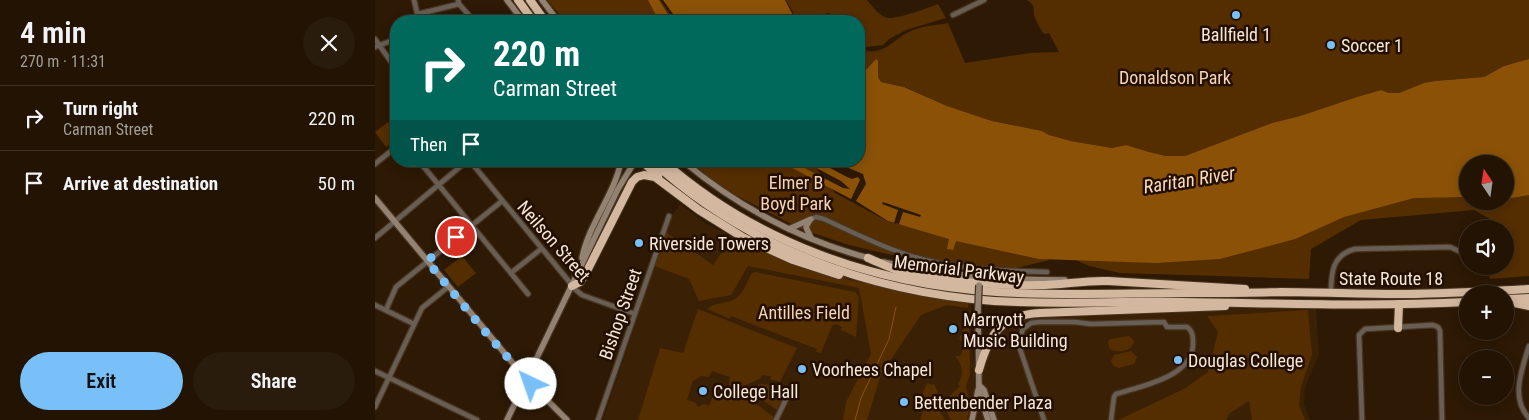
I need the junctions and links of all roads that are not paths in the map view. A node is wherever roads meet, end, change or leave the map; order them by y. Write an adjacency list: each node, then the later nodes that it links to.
1 (414, 0): 9 (street)
2 (507, 0): 11 (main road)
3 (518, 0): 12 (highway)
4 (530, 0): 13 (highway)
5 (542, 0): 14 (main road)
6 (985, 0): 8 (street)
7 (458, 2): 9 (street); 10 (street)
8 (974, 2): 15 (street)
9 (418, 14)
10 (469, 15)
11 (518, 15)
12 (529, 15)
13 (541, 15)
14 (553, 15)
15 (953, 15)
16 (375, 39): 18 (street)
17 (390, 41): 18 (street)
18 (377, 46): 19 (street)
19 (390, 62)
20 (390, 152): 21 (street)
21 (375, 164)
22 (424, 167): 31 (street)
23 (460, 167): 31 (street)
24 (473, 167): 34 (street, Neilson Street)
25 (619, 167): 46 (main road)
26 (631, 167): 46 (main road)
27 (648, 167): 32 (highway)
28 (660, 167): 54 (highway, Memorial Parkway)
29 (671, 167): 55 (highway, Memorial Parkway)
30 (690, 167): 39 (main road)
31 (438, 185): 37 (street); 38 (street)
32 (670, 188): 51 (highway); 54 (highway)
33 (375, 198): 37 (main road)
34 (502, 200): 38 (street); 42 (street, Neilson Street)
35 (669, 216): 67 (street, Bishop Street)
36 (811, 219): 39 (main road); 41 (main road); 47 (street)
37 (395, 222): 40 (street); 45 (main road)
38 (471, 224): 45 (street); 48 (street)
39 (789, 229): 41 (main road)
40 (375, 238)
41 (811, 238): 44 (main road)
42 (541, 248): 48 (street); 51 (street, Neilson Street)
43 (1459, 251): 56 (street)
44 (868, 258): 49 (main road); 50 (highway)
45 (427, 261): 52 (main road); 66 (street)
46 (581, 267): 51 (main road)
47 (1047, 272)
48 (511, 273): 57 (street)
49 (1087, 280): 50 (highway); 55 (highway)
50 (979, 283): 71 (main road, bridge)
51 (572, 286): 67 (street, Neilson Street); 74 (main road)
52 (448, 287): 68 (street); 74 (main road)
53 (1529, 289): 56 (highway, State Route 18)
54 (916, 291): 62 (highway, Memorial Parkway)
55 (1282, 292): 56 (highway, State Route 18)
56 (1331, 293)
57 (528, 294)
58 (1529, 298): 59 (highway)
59 (1514, 299)
60 (1459, 302): 63 (highway, State Route 18)
61 (1514, 302): 65 (highway)
62 (1249, 303): 63 (highway, State Route 18); 71 (highway)
63 (1399, 304): 69 (highway)
64 (375, 306): 66 (street)
65 (1529, 306)
66 (386, 310): 68 (street)
67 (635, 314): 82 (street, Bishop Street)
68 (414, 324): 73 (street)
69 (1399, 328): 89 (street); 90 (street)
70 (1529, 346): 78 (street)
71 (979, 370): 75 (main road)
72 (375, 371): 73 (street)
73 (389, 378): 77 (street); 79 (street)
74 (526, 379): 80 (main road); 81 (main road)
75 (979, 385): 84 (main road); 85 (main road); 86 (main road)
76 (789, 393): 83 (street)
77 (375, 407)
78 (1529, 418)
79 (477, 420)
80 (507, 420)
81 (567, 420)
82 (598, 420)
83 (776, 420)
84 (972, 420)
85 (988, 420)
86 (994, 420)
87 (1043, 420): 88 (street)
88 (1111, 420)
89 (1362, 420)
90 (1442, 420)

